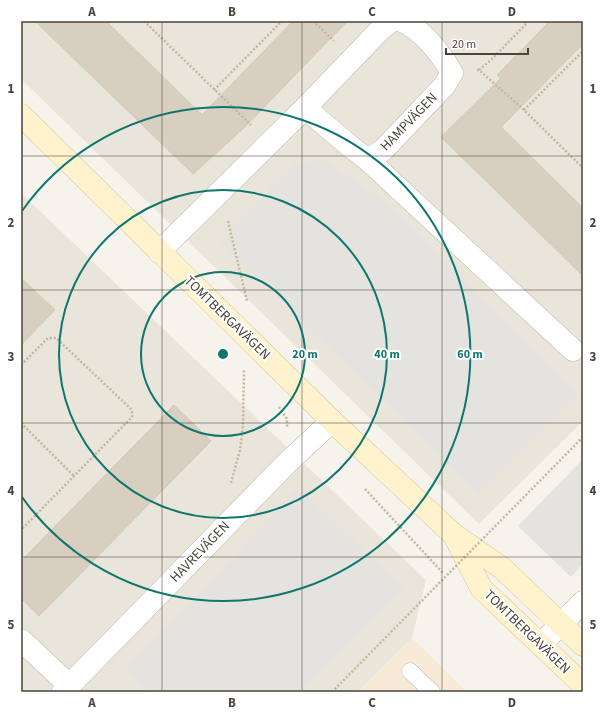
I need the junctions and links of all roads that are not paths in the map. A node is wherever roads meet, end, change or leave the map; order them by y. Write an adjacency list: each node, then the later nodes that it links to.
1 (392, 21): 3 (street)
2 (402, 21): 5 (street, HAMPVÄGEN)
3 (305, 108): 5 (street, HAMPVÄGEN); 6 (street)
4 (21, 115): 6 (street, TOMTBERGAVÄGEN)
5 (368, 160): 7 (street)
6 (159, 252): 8 (street, TOMTBERGAVÄGEN)
7 (573, 350)
8 (332, 421): 9 (street, TOMTBERGAVÄGEN); 17 (street, HAVREVÄGEN)
9 (453, 534): 11 (street, TOMTBERGAVÄGEN); 13 (street, TOMTBERGAVÄGEN)
10 (583, 602): 11 (street)
11 (562, 624): 13 (street); 14 (street, TOMTBERGAVÄGEN)
12 (21, 640): 17 (street, HAVREVÄGEN)
13 (541, 644): 16 (street, TOMTBERGAVÄGEN)
14 (583, 645)
15 (410, 671): 18 (lane)
16 (583, 686)
17 (66, 689)
18 (432, 692)

